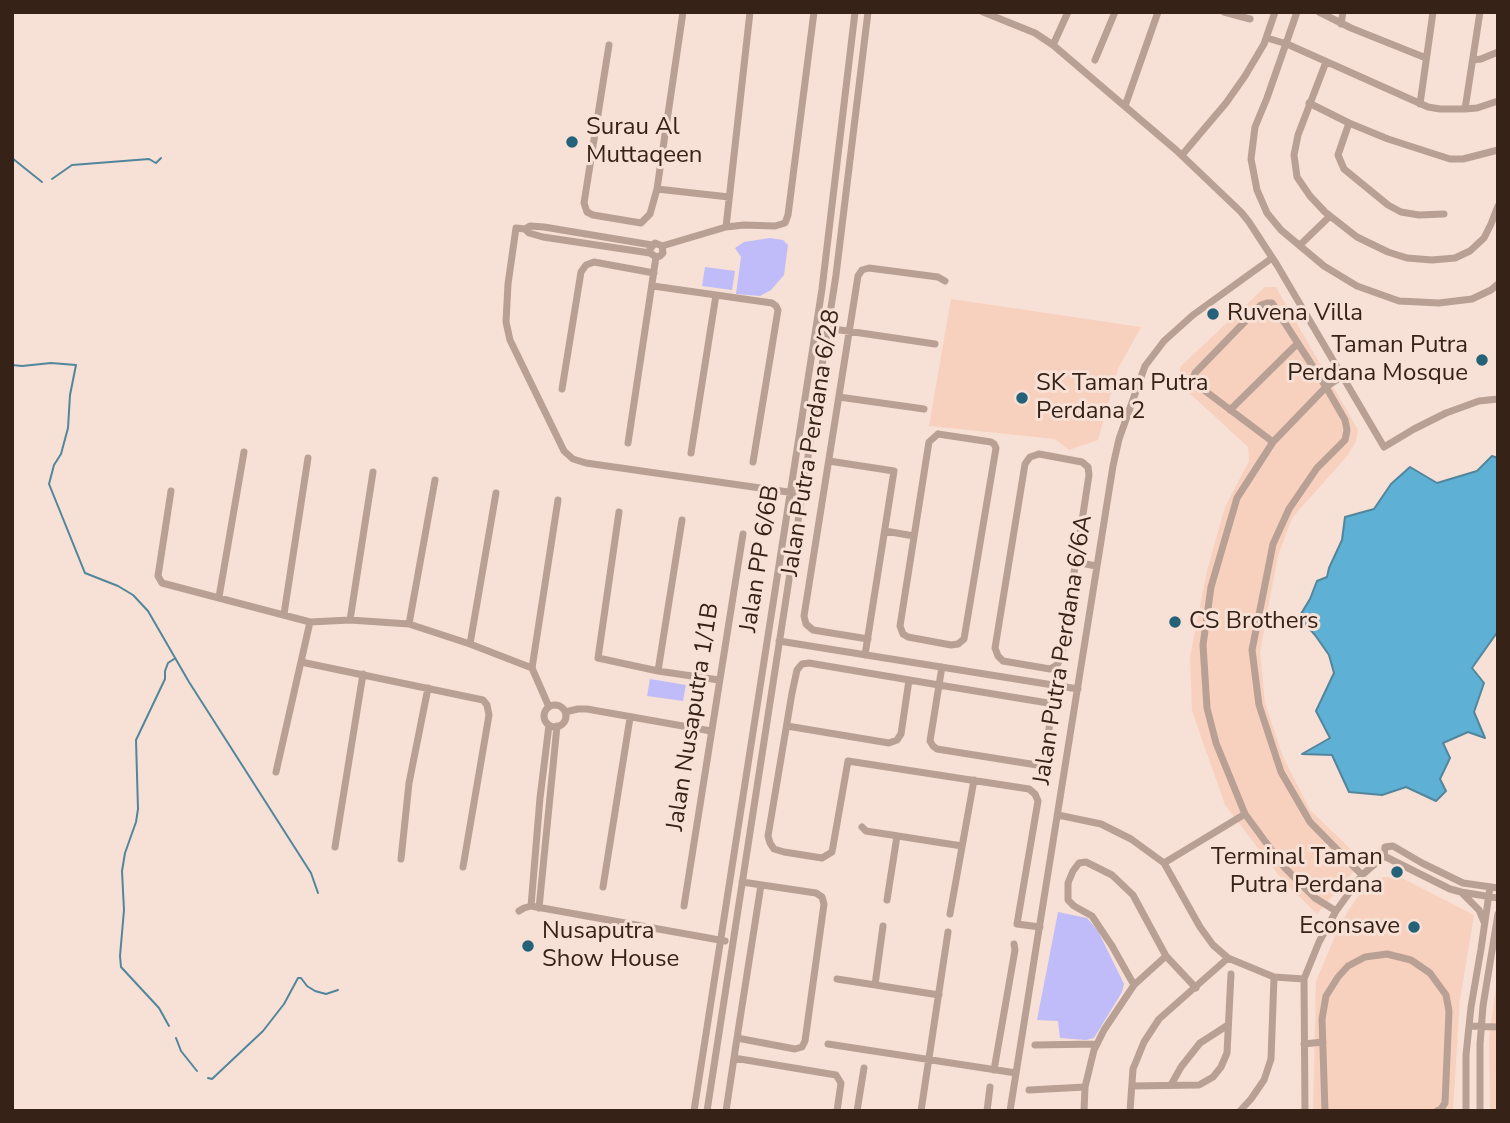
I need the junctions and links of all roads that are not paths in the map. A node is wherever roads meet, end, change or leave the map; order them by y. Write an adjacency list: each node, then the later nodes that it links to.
1 (683, 12): 36 (street)
2 (750, 12): 37 (street)
3 (814, 12): 41 (street)
4 (855, 12): 72 (street, Jalan PP 6/6B)
5 (868, 12): 51 (street, Jalan PP 6/6B)
6 (983, 12): 22 (street)
7 (1068, 12): 22 (street)
8 (1115, 12): 25 (street)
9 (1158, 12): 31 (street)
10 (1224, 12): 17 (street)
11 (1275, 12): 19 (street)
12 (1297, 12): 20 (street)
13 (1319, 12): 18 (street)
14 (1343, 12): 18 (street)
15 (1480, 12): 26 (street)
16 (1432, 13): 24 (street)
17 (1250, 19)
18 (1341, 24): 24 (street)
19 (1267, 38): 20 (street); 35 (street)
20 (1287, 44): 27 (street); 42 (street)
21 (609, 45): 36 (street)
22 (1054, 45): 31 (street)
23 (1498, 52): 26 (street)
24 (1426, 58): 30 (street)
25 (1095, 60)
26 (1473, 60): 32 (street)
27 (1326, 62): 29 (street); 30 (street)
28 (1498, 101): 32 (street)
29 (1309, 103): 33 (street); 40 (street)
30 (1420, 104): 32 (street)
31 (1125, 106): 35 (street)
32 (1465, 110)
33 (1349, 122): 34 (street); 39 (street)
34 (1498, 150)
35 (1182, 155): 45 (street)
36 (657, 189): 37 (street)
37 (729, 197): 41 (street)
38 (1498, 206): 40 (street)
39 (1444, 214)
40 (1330, 216): 42 (street)
41 (726, 227): 43 (street)
42 (1300, 245): 48 (street)
43 (662, 246): 44 (street); 44 (street)
44 (653, 252): 46 (street); 72 (street)
45 (1272, 258): 55 (street); 82 (street, Jalan Putra Perdana 6/6A)
46 (654, 272): 49 (street); 57 (street)
47 (945, 281): 52 (street, Jalan Putra Perdana 6/28)
48 (1498, 284)
49 (653, 286): 50 (street); 63 (street)
50 (716, 295): 65 (street); 68 (street)
51 (827, 328): 52 (street); 74 (street, Jalan PP 6/6B)
52 (850, 331): 54 (street); 58 (street, Jalan Putra Perdana 6/28)
53 (1298, 343): 56 (street); 61 (street); 61 (street)
54 (935, 344)
55 (1342, 376): 56 (street); 59 (street)
56 (1326, 387): 62 (street); 124 (street)
57 (562, 390)
58 (839, 397): 60 (street); 67 (street, Jalan Putra Perdana 6/28)
59 (1498, 399)
60 (924, 409)
61 (1230, 410): 62 (street)
62 (1273, 442): 112 (street)
63 (628, 443)
64 (244, 452): 83 (street)
65 (691, 453)
66 (309, 458): 84 (street)
67 (829, 461): 78 (street); 88 (street, Jalan Putra Perdana 6/28)
68 (753, 462)
69 (373, 472): 85 (street)
70 (435, 480): 87 (street)
71 (172, 491): 83 (street)
72 (791, 492): 74 (street); 145 (street, Jalan PP 6/6B)
73 (496, 493): 90 (street)
74 (802, 494): 89 (street, Jalan PP 6/6B)
75 (558, 500): 94 (street)
76 (619, 512): 95 (street)
77 (682, 520): 95 (street)
78 (885, 531): 80 (street); 88 (street)
79 (743, 534): 97 (street, Jalan Nusaputra 1/1B)
80 (914, 536): 80 (street)
81 (1076, 562): 81 (street); 82 (street)
82 (1097, 566): 101 (street, Jalan Putra Perdana 6/6A)
83 (219, 597): 84 (street)
84 (284, 614): 86 (street)
85 (351, 620): 86 (street); 87 (street)
86 (310, 622): 92 (street)
87 (409, 624): 90 (street)
88 (868, 639): 91 (street)
89 (779, 641): 91 (street); 126 (street, Jalan PP 6/6B)
90 (470, 644): 94 (street)
91 (865, 655): 93 (street)
92 (301, 662): 96 (street); 108 (street)
93 (942, 667): 99 (street); 101 (street)
94 (531, 668): 102 (street)
95 (658, 671): 97 (street)
96 (363, 674): 100 (street); 119 (street)
97 (719, 680): 107 (street, Jalan Nusaputra 1/1B)
98 (909, 680): 99 (street); 106 (street); 106 (street)
99 (939, 685): 99 (street)
100 (428, 688): 121 (street); 123 (street)
101 (1078, 689): 113 (street, Jalan Putra Perdana 6/6A)
102 (549, 707): 103 (street); 105 (street)
103 (565, 712): 104 (street); 105 (street)
104 (630, 718): 107 (street); 128 (street)
105 (553, 726): 110 (street); 111 (street)
106 (787, 726): 109 (street)
107 (711, 731): 134 (street, Jalan Nusaputra 1/1B)
108 (276, 772)
109 (974, 780): 118 (street); 143 (street)
110 (540, 798): 111 (street); 114 (street)
111 (550, 798): 115 (street)
112 (1245, 814): 122 (street); 137 (street)
113 (1058, 815): 122 (street); 143 (street, Jalan Putra Perdana 6/6A)
114 (538, 821): 115 (street); 135 (street)
115 (548, 821): 135 (street)
116 (862, 828): 117 (street)
117 (897, 836): 118 (street); 133 (street)
118 (962, 846): 138 (street)
119 (335, 847)
120 (1384, 856): 124 (street); 129 (street); 130 (street)
121 (401, 859)
122 (1164, 863): 149 (street)
123 (463, 867)
124 (1362, 874): 137 (street)
125 (1498, 876): 129 (street)
126 (742, 882): 127 (street); 146 (street, Jalan PP 6/6B)
127 (761, 885): 162 (street); 162 (street)
128 (603, 887)
129 (1494, 887): 131 (street)
130 (1461, 892): 131 (street); 140 (street)
131 (1488, 896): 132 (street); 140 (street)
132 (1498, 898)
133 (887, 901)
134 (684, 906)
135 (535, 907): 136 (street); 145 (street)
136 (519, 911)
137 (1336, 911): 153 (street)
138 (950, 914)
139 (1498, 914): 142 (street)
140 (1485, 923): 159 (street)
141 (884, 926): 154 (street)
142 (1497, 926): 160 (street)
143 (1040, 927): 172 (street, Jalan Putra Perdana 6/6A)
144 (948, 932): 157 (street)
145 (722, 940): 146 (street); 178 (street, Jalan PP 6/6B)
146 (732, 942): 179 (street, Jalan PP 6/6B)
147 (1014, 944): 171 (street)
148 (1166, 956): 155 (street); 155 (street); 156 (street)
149 (1228, 958): 151 (street); 156 (street)
150 (1231, 974): 158 (street)
151 (1274, 977): 153 (street); 188 (street)
152 (837, 979): 154 (street)
153 (1304, 979): 166 (street)
154 (874, 985): 157 (street)
155 (1134, 985): 165 (street)
156 (1196, 988): 173 (street)
157 (939, 995): 169 (street)
158 (1228, 1025): 174 (street); 174 (street)
159 (1469, 1026): 160 (street); 192 (street)
160 (1481, 1026): 161 (street); 193 (street)
161 (1498, 1027)
162 (737, 1038): 168 (street)
163 (1323, 1042): 166 (street); 190 (street); 191 (street)
164 (828, 1044): 169 (street)
165 (1097, 1044): 167 (street); 176 (street)
166 (1304, 1044): 189 (street)
167 (1035, 1045)
168 (734, 1058): 180 (street); 181 (street)
169 (929, 1060): 171 (street); 183 (street)
170 (863, 1068): 182 (street)
171 (995, 1070): 172 (street)
172 (1016, 1073): 185 (street, Jalan Putra Perdana 6/6A)
173 (1132, 1086): 174 (street); 187 (street)
174 (1171, 1086)
175 (990, 1087): 184 (street)
176 (1085, 1087): 177 (street); 186 (street)
177 (1029, 1090)
178 (694, 1111)
179 (707, 1111)
180 (726, 1111)
181 (837, 1111)
182 (857, 1111)
183 (921, 1111)
184 (987, 1111)
185 (1010, 1111)
186 (1084, 1111)
187 (1129, 1111)
188 (1240, 1111)
189 (1304, 1111)
190 (1325, 1111)
191 (1437, 1111)
192 (1466, 1111)
193 (1480, 1111)

